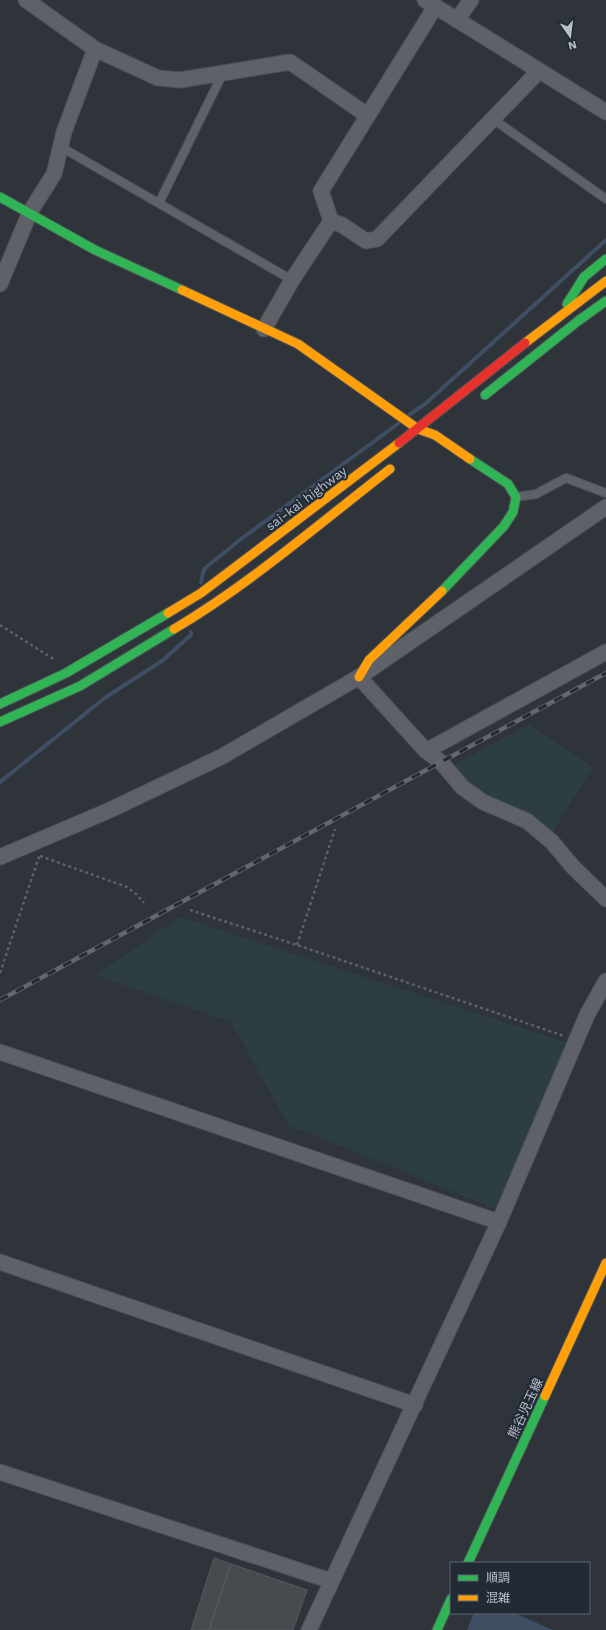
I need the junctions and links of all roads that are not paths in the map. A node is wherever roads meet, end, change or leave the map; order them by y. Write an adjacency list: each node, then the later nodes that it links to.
1 (26, 0): 5 (street)
2 (471, 0): 4 (street)
3 (430, 3): 4 (street); 9 (street)
4 (457, 20): 6 (street)
5 (96, 49): 7 (street); 11 (street)
6 (539, 71): 8 (street); 10 (street)
7 (223, 73): 9 (street); 14 (lane)
8 (606, 112)
9 (367, 115): 16 (street)
10 (493, 119): 13 (lane); 16 (street)
11 (61, 147): 14 (lane); 15 (street)
12 (0, 197): 15 (main road)
13 (606, 199)
14 (159, 203): 18 (lane)
15 (30, 212): 20 (street); 25 (main road)
16 (332, 221): 18 (street)
17 (606, 259): 22 (main road)
18 (292, 280): 25 (street)
19 (606, 281): 22 (main road, sai-kai highway)
20 (0, 284)
21 (606, 301): 23 (main road)
22 (559, 316): 27 (main road, sai-kai highway)
23 (578, 321): 24 (main road); 26 (main road)
24 (590, 323)
25 (264, 329): 27 (main road)
26 (478, 400)
27 (418, 429): 30 (main road); 34 (main road, sai-kai highway)
28 (397, 464): 35 (main road)
29 (606, 492): 30 (lane)
30 (516, 497): 33 (main road)
31 (606, 507): 33 (street)
32 (606, 652): 36 (street)
33 (359, 677): 36 (street); 37 (street)
34 (0, 704)
35 (0, 722)
36 (426, 751): 38 (street)
37 (0, 857)
38 (606, 899)
39 (606, 981): 41 (street)
40 (0, 1052): 41 (street)
41 (499, 1222): 44 (street)
42 (0, 1262): 44 (street)
43 (606, 1263): 46 (main road, 熊谷児玉線)
44 (415, 1405): 47 (street)
45 (0, 1472): 47 (street)
46 (468, 1562)
47 (331, 1581): 49 (street)
48 (450, 1601): 50 (main road)
49 (309, 1630)
50 (437, 1630)

